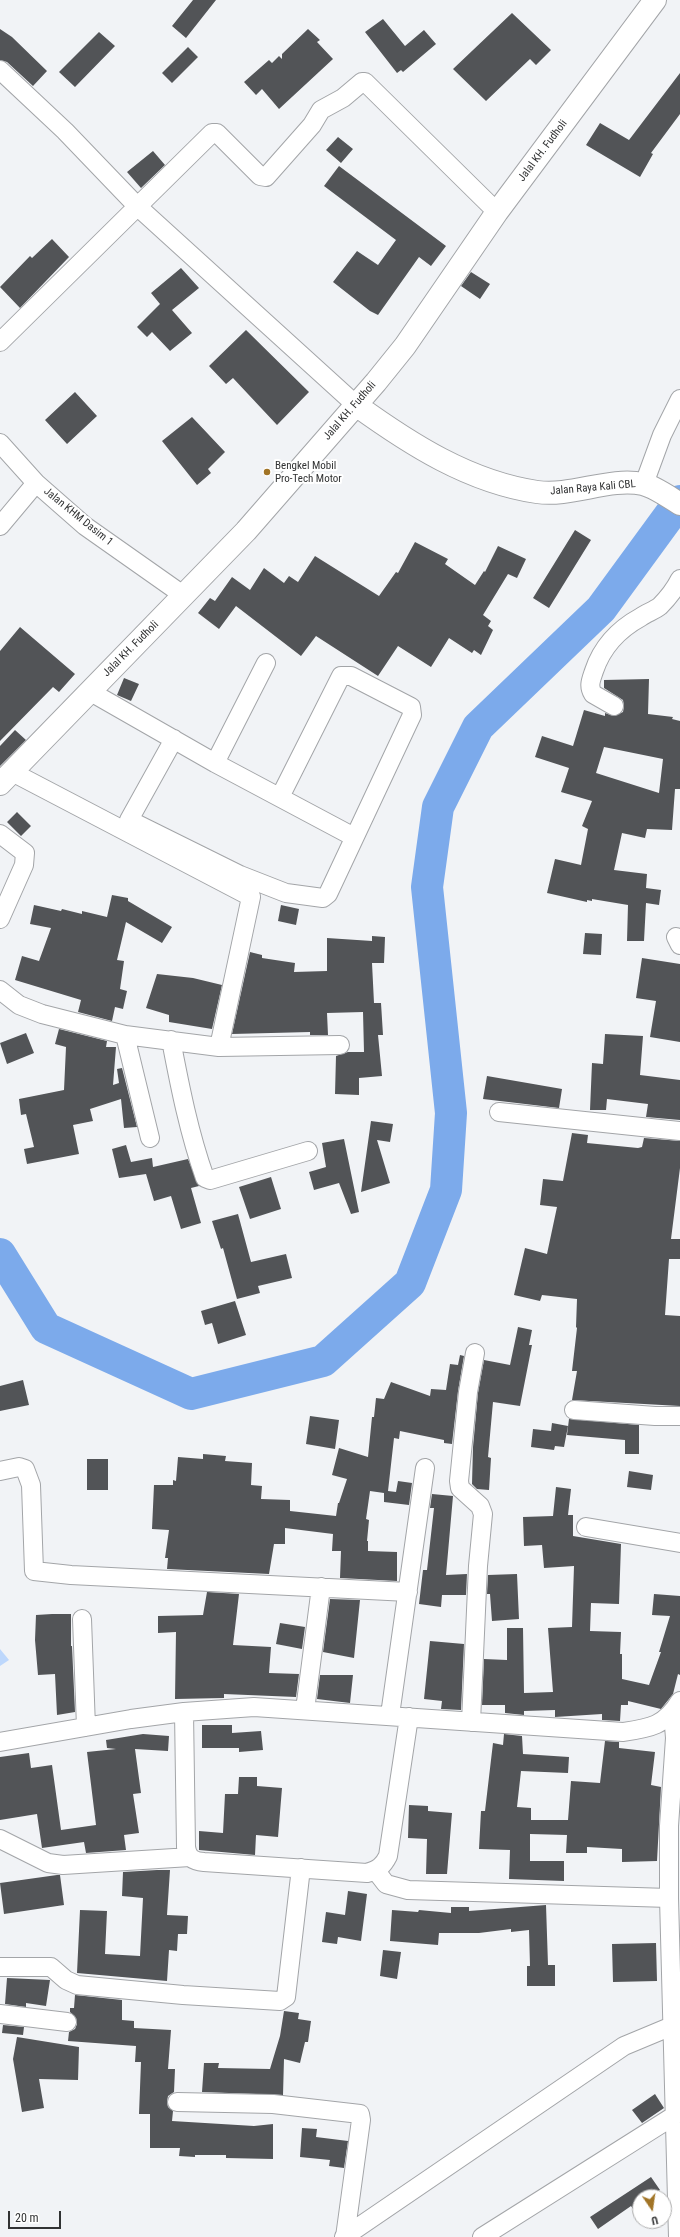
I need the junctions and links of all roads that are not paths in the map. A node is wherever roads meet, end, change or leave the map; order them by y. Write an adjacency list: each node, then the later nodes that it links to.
1 (655, 0): 4 (main road, Jalal KH. Fudholi)
2 (0, 70): 3 (street)
3 (137, 206): 4 (street); 5 (street); 7 (street)
4 (497, 212): 7 (main road, Jalal KH. Fudholi)
5 (0, 342)
6 (680, 399): 10 (street)
7 (356, 405): 10 (main road, Jalan Raya Kali CBL); 14 (main road, Jalal KH. Fudholi)
8 (0, 443): 9 (street, Jalan KHM Dasim 1)
9 (36, 483): 12 (street); 14 (street, Jalan KHM Dasim 1)
10 (647, 486): 11 (main road, Jalan Raya Kali CBL)
11 (680, 504)
12 (0, 526)
13 (680, 579): 17 (street)
14 (183, 596): 16 (main road, Jalal KH. Fudholi)
15 (266, 663): 19 (street)
16 (89, 692): 18 (street); 20 (main road, Jalal KH. Fudholi)
17 (614, 706)
18 (174, 739): 19 (street); 23 (street)
19 (215, 763): 21 (street)
20 (6, 778): 29 (street)
21 (280, 797): 23 (street); 23 (street)
22 (0, 834): 24 (street)
23 (354, 837)
24 (0, 919)
25 (0, 990): 26 (street)
26 (125, 1035): 27 (street); 32 (street)
27 (171, 1040): 29 (street); 33 (street)
28 (340, 1045): 29 (street)
29 (219, 1047)
30 (500, 1112): 31 (street)
31 (680, 1131)
32 (150, 1138)
33 (308, 1151)
34 (475, 1353): 49 (street)
35 (574, 1410): 36 (street)
36 (680, 1416)
37 (426, 1468): 42 (street)
38 (0, 1471): 41 (street)
39 (586, 1527): 40 (street)
40 (680, 1543)
41 (321, 1587): 42 (street); 45 (street)
42 (408, 1592): 47 (street)
43 (82, 1619): 50 (street)
44 (676, 1707): 49 (street); 56 (street)
45 (305, 1710): 46 (street); 47 (street)
46 (184, 1712): 50 (street); 53 (street)
47 (390, 1716): 48 (street)
48 (409, 1717): 49 (street); 55 (street)
49 (471, 1722)
50 (86, 1727): 51 (street)
51 (0, 1742)
52 (0, 1839): 53 (street)
53 (190, 1857): 54 (street)
54 (301, 1868): 55 (street); 57 (street)
55 (376, 1871): 56 (street)
56 (669, 1898): 60 (street)
57 (0, 1969)
58 (0, 2014): 59 (street)
59 (67, 2022)
60 (672, 2026): 62 (street); 64 (street)
61 (177, 2102): 64 (street)
62 (676, 2117): 63 (street); 65 (street)
63 (678, 2233)
64 (345, 2237)
65 (482, 2237)

